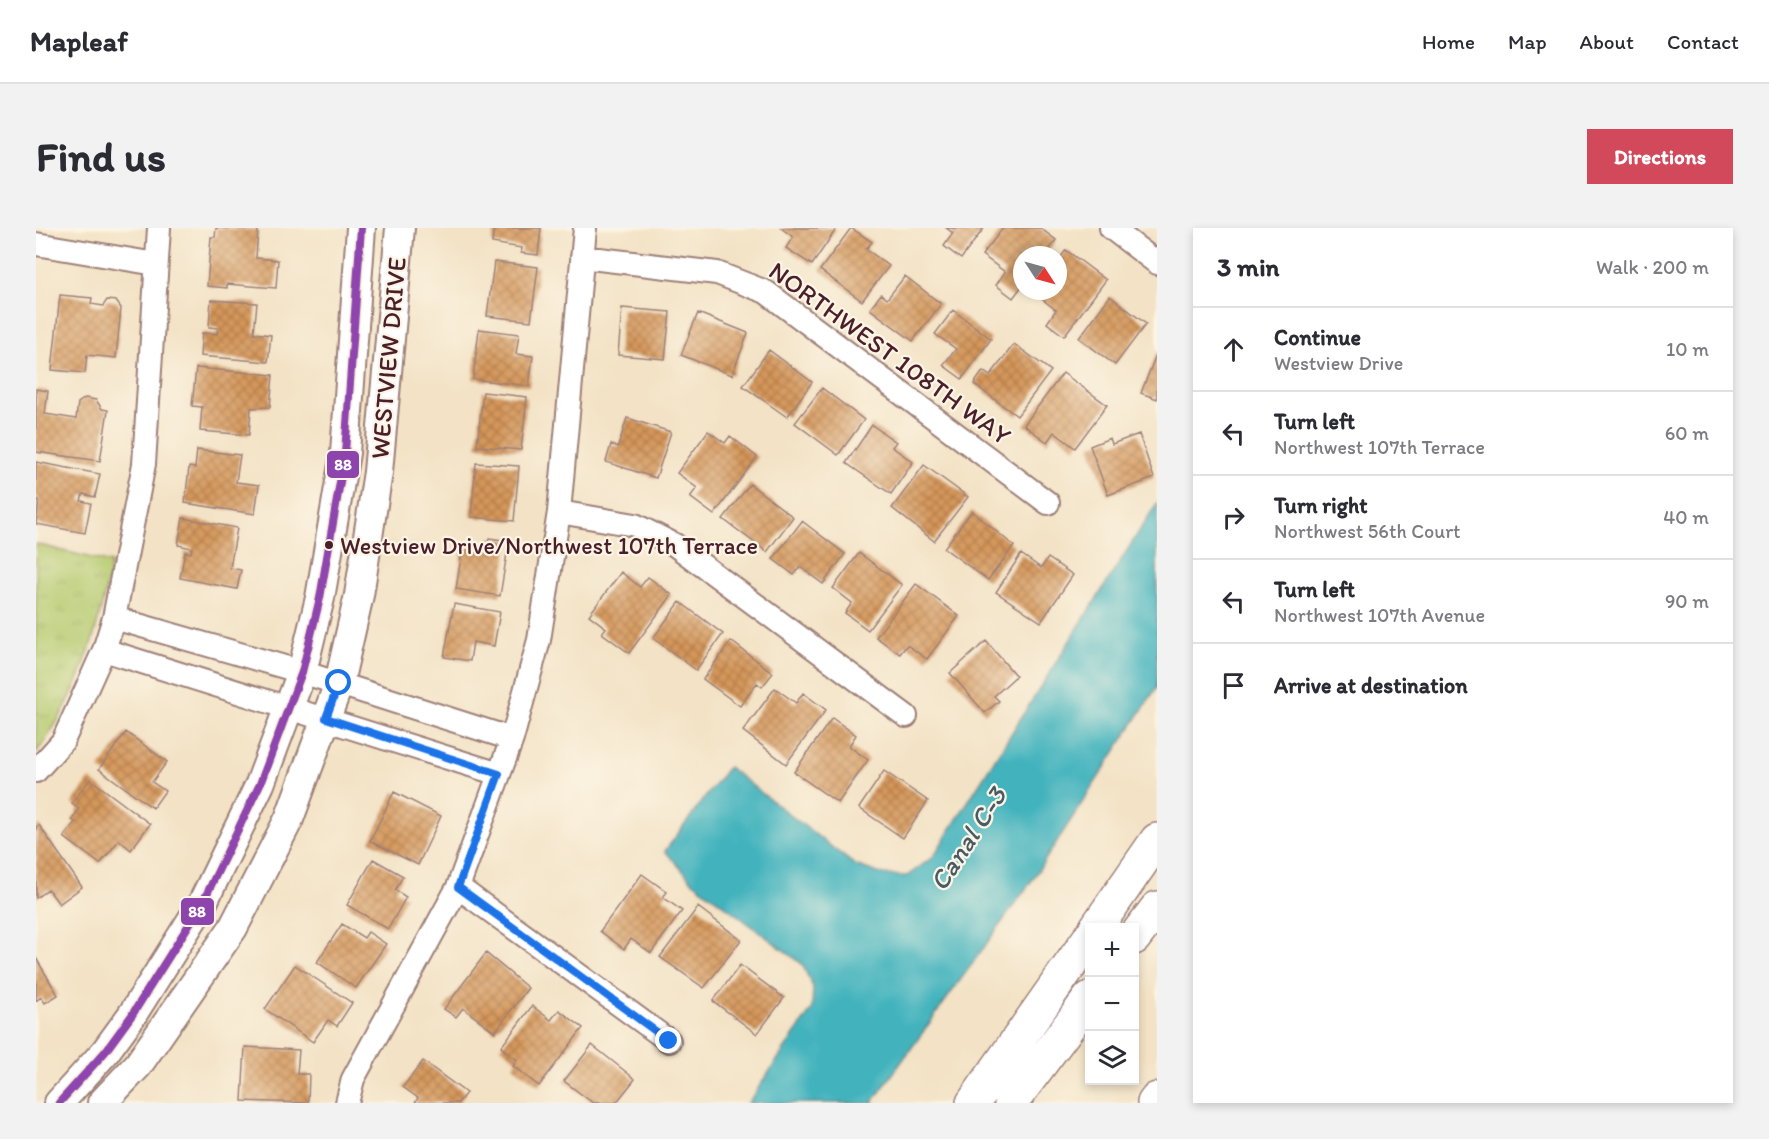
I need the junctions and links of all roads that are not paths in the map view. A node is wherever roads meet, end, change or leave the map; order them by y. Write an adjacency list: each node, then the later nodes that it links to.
1 (159, 228): 9 (street)
2 (361, 228): 14 (street, WESTVIEW DRIVE)
3 (400, 228): 15 (street, WESTVIEW DRIVE)
4 (585, 228): 7 (street)
5 (1111, 228): 8 (street)
6 (36, 244): 9 (street)
7 (582, 257): 10 (street, NORTHWEST 108TH WAY); 11 (street)
8 (1157, 263)
9 (156, 264): 12 (street)
10 (1048, 503)
11 (560, 512): 17 (street); 19 (street)
12 (114, 618): 13 (street); 14 (street)
13 (104, 650): 16 (street); 20 (street)
14 (302, 672): 15 (street); 16 (street, WESTVIEW DRIVE)
15 (339, 683): 18 (street, WESTVIEW DRIVE); 19 (street)
16 (289, 707): 18 (street); 31 (street, WESTVIEW DRIVE)
17 (906, 716)
18 (326, 718): 21 (street); 32 (street, WESTVIEW DRIVE)
19 (512, 739): 21 (street)
20 (36, 771)
21 (499, 774): 23 (street)
22 (1157, 840): 25 (highway)
23 (458, 887): 29 (street); 33 (street)
24 (1157, 908): 26 (highway)
25 (1099, 923)
26 (1139, 931)
27 (1085, 943): 34 (highway)
28 (1085, 1003): 35 (highway)
29 (669, 1041)
30 (1157, 1099): 36 (highway)
31 (59, 1103)
32 (102, 1103)
33 (346, 1103)
34 (973, 1103)
35 (1011, 1103)
36 (1154, 1103)

